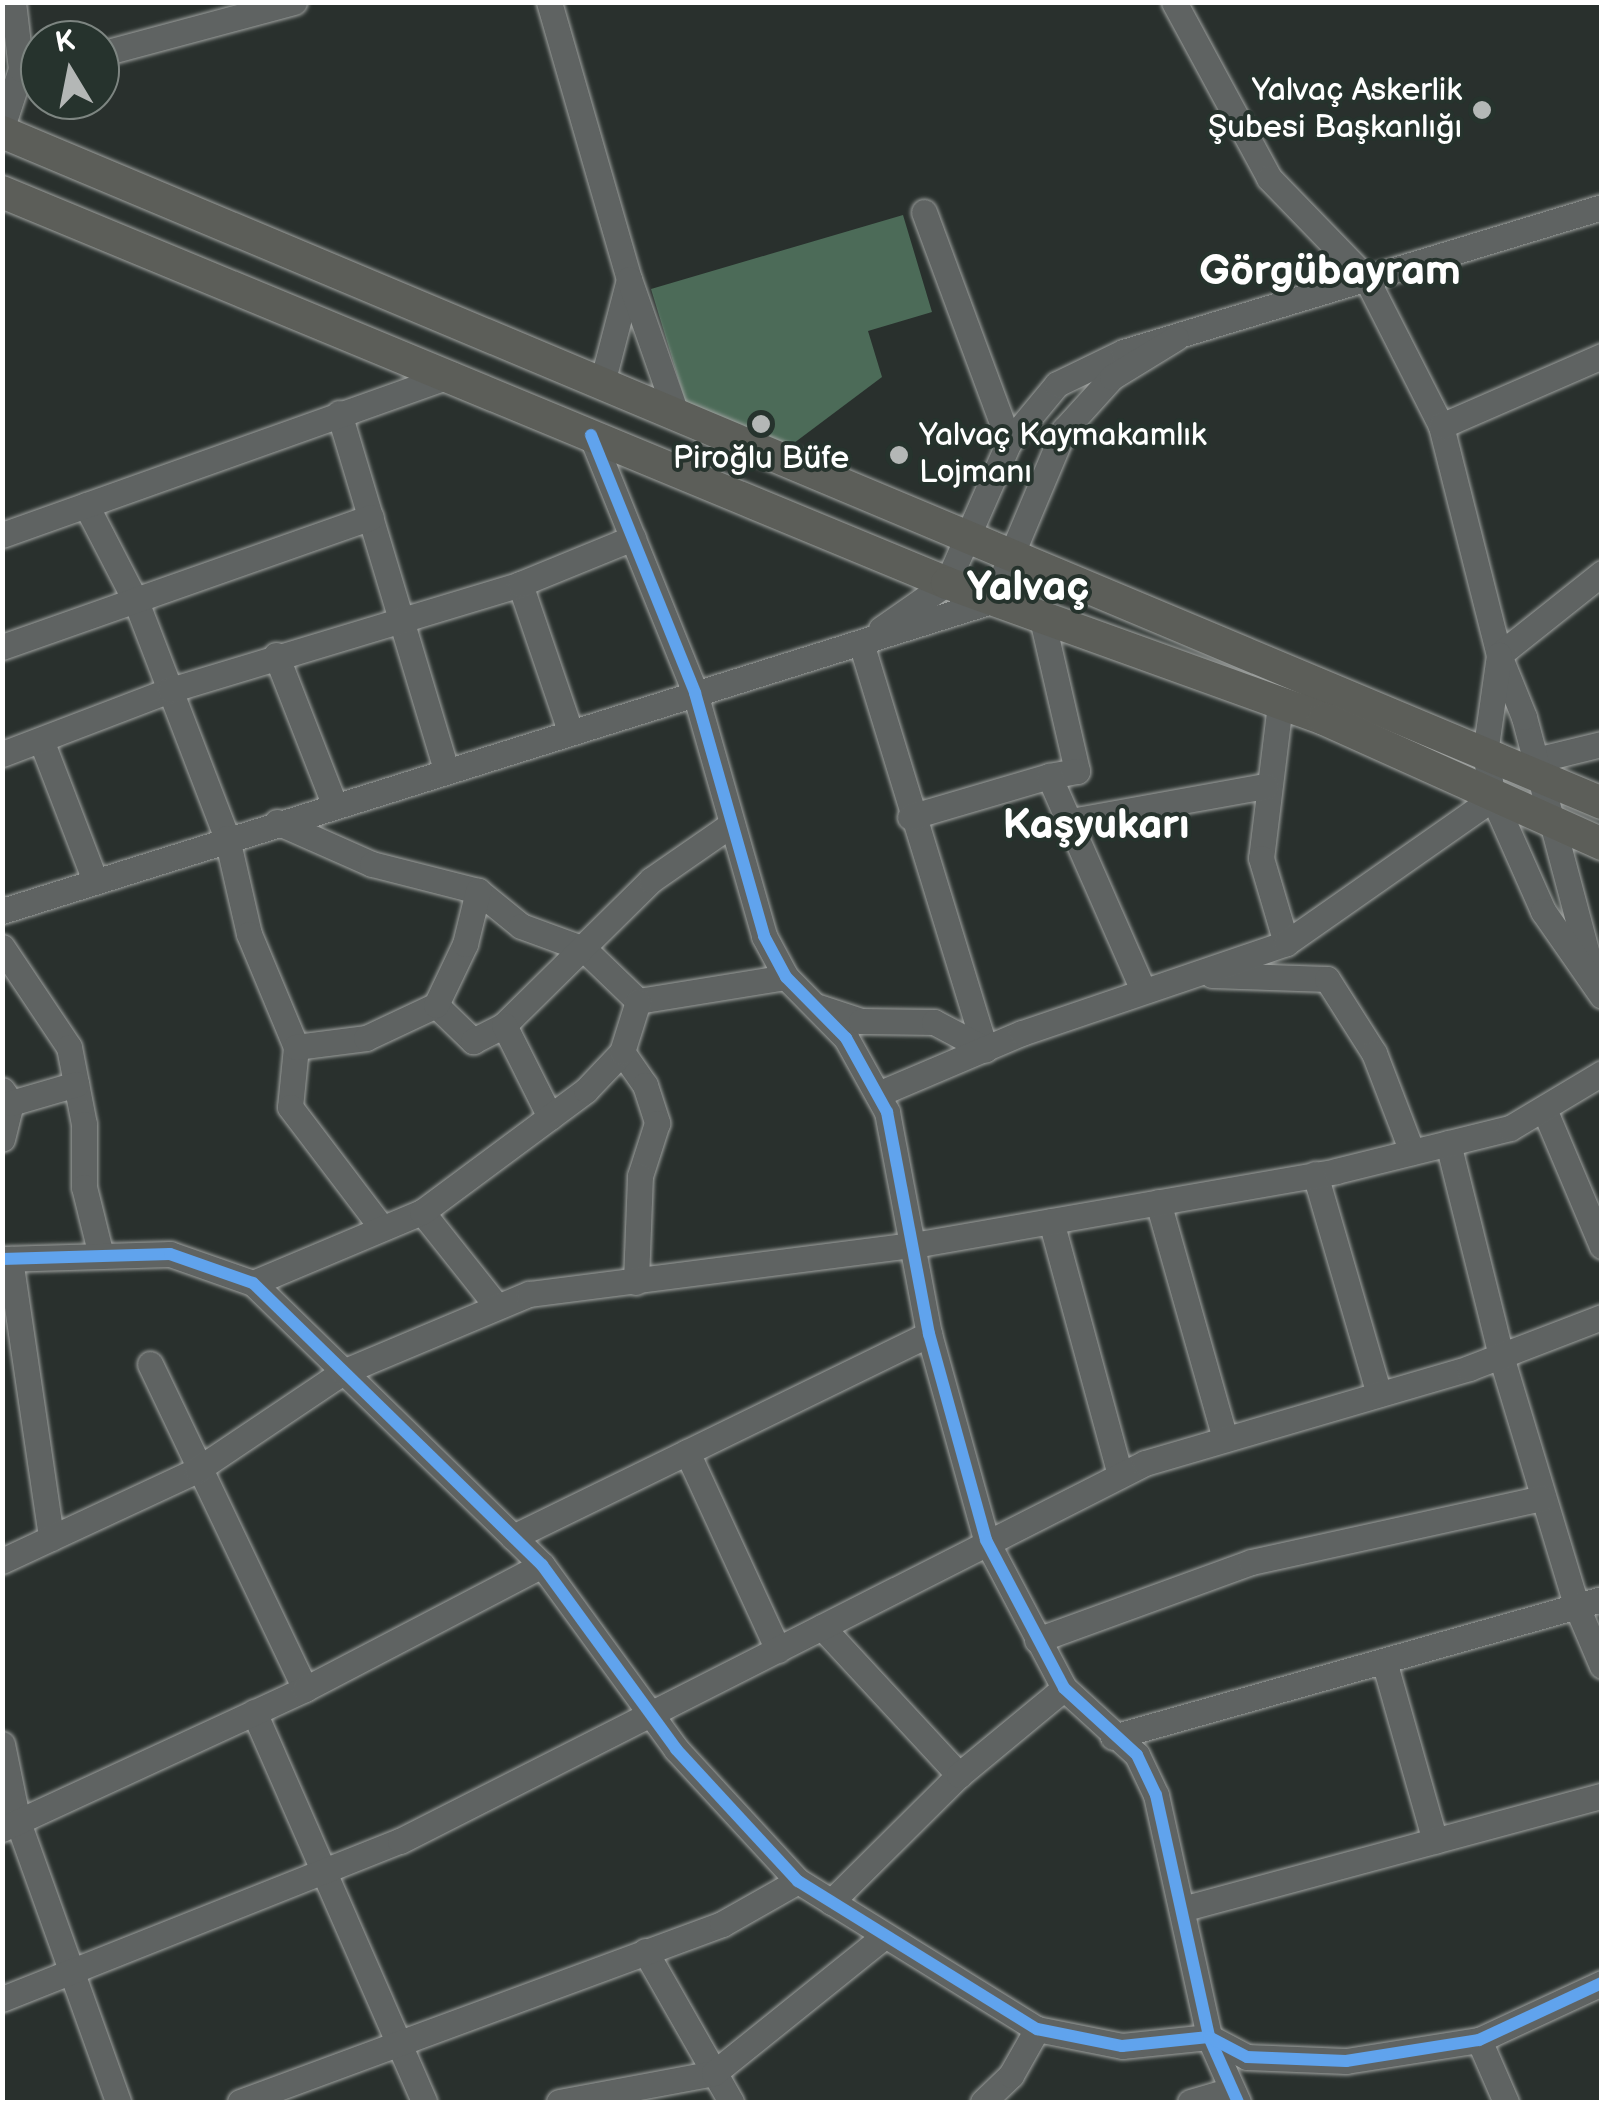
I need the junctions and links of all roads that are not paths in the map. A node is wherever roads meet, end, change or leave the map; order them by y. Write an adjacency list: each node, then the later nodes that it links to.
1 (13, 2): 5 (street)
2 (294, 2): 6 (street)
3 (549, 2): 13 (street)
4 (1174, 2): 12 (street)
5 (20, 29)
6 (120, 49)
7 (20, 90): 8 (street)
8 (2, 130): 17 (main road)
9 (2, 192): 16 (main road)
10 (1602, 208): 12 (street)
11 (924, 212): 22 (street)
12 (1366, 278): 14 (street); 20 (street)
13 (629, 279): 17 (street); 19 (street)
14 (1176, 338): 22 (street); 28 (street)
15 (1602, 356): 20 (street)
16 (452, 375): 18 (street); 21 (main road)
17 (602, 384): 19 (main road)
18 (338, 412): 23 (street); 24 (street)
19 (676, 412): 25 (main road)
20 (1441, 426): 39 (street)
21 (591, 435): 27 (street); 30 (main road)
22 (1008, 442): 25 (street)
23 (86, 505): 26 (street); 33 (street)
24 (370, 517): 33 (street); 34 (street)
25 (967, 534): 28 (main road); 30 (street)
26 (2, 535)
27 (632, 538): 31 (street); 41 (street)
28 (1012, 552): 32 (street); 46 (main road)
29 (1602, 573): 39 (street)
30 (947, 583): 32 (main road); 36 (street)
31 (520, 584): 34 (street); 43 (street)
32 (992, 601): 35 (main road); 36 (street)
33 (137, 604): 37 (street); 40 (street)
34 (400, 616): 38 (street); 49 (street)
35 (1042, 619): 42 (main road); 50 (street)
36 (860, 643): 41 (street); 55 (street)
37 (2, 646)
38 (276, 655): 40 (street); 54 (street)
39 (1499, 655): 46 (street); 48 (street)
40 (170, 690): 44 (street); 60 (street)
41 (695, 693): 43 (street); 58 (street)
42 (1280, 704): 51 (street); 52 (main road)
43 (570, 731): 49 (street)
44 (41, 740): 47 (street); 62 (street)
45 (1602, 744): 48 (street)
46 (1484, 753): 48 (main road); 52 (street)
47 (2, 754)
48 (1533, 765): 53 (main road); 59 (street)
49 (446, 769): 54 (street)
50 (1049, 776): 55 (street); 57 (street)
51 (1266, 786): 57 (street); 65 (street)
52 (1493, 798): 59 (main road); 65 (street); 71 (street)
53 (1602, 803)
54 (334, 804): 56 (street)
55 (910, 817): 77 (street)
56 (277, 822): 60 (street); 63 (street)
57 (1065, 822): 70 (street)
58 (732, 824): 66 (street); 69 (street)
59 (1550, 825): 61 (main road); 71 (street)
60 (227, 838): 62 (street); 76 (street)
61 (1602, 844)
62 (95, 881): 64 (street)
63 (478, 891): 66 (street); 73 (street)
64 (2, 911)
65 (1286, 943): 68 (street)
66 (584, 949): 72 (street); 75 (street)
67 (6, 960): 80 (street)
68 (1208, 974): 70 (street); 87 (street)
69 (786, 977): 72 (street); 74 (street)
70 (1142, 988): 77 (street)
71 (1598, 991)
72 (638, 1001): 78 (street)
73 (436, 1004): 75 (street); 76 (street)
74 (815, 1006): 77 (street); 81 (street)
75 (504, 1024): 84 (street)
76 (296, 1047): 92 (street)
77 (985, 1048): 81 (street)
78 (622, 1052): 84 (street); 97 (street)
79 (1602, 1073): 83 (street)
80 (76, 1084): 82 (street); 95 (street)
81 (878, 1094): 93 (street)
82 (7, 1096): 85 (street)
83 (1544, 1109): 86 (street); 94 (street)
84 (550, 1117): 90 (street)
85 (2, 1140)
86 (1448, 1143): 87 (street); 102 (street)
87 (1412, 1152): 88 (street)
88 (1315, 1174): 89 (street); 105 (street)
89 (1158, 1202): 91 (street); 106 (street)
90 (422, 1212): 92 (street); 99 (street)
91 (1051, 1221): 93 (street); 109 (street)
92 (382, 1227): 98 (street)
93 (914, 1245): 97 (street); 101 (street)
94 (1602, 1246)
95 (101, 1255): 96 (street); 98 (street)
96 (6, 1259): 112 (street)
97 (636, 1282): 99 (street)
98 (254, 1283): 104 (street)
99 (496, 1305): 104 (street)
100 (1602, 1317): 102 (street)
101 (929, 1334): 107 (street); 113 (street)
102 (1500, 1356): 105 (street); 110 (street)
103 (150, 1364): 108 (street)
104 (343, 1372): 108 (street); 111 (street)
105 (1379, 1394): 106 (street)
106 (1225, 1439): 109 (street)
107 (687, 1452): 111 (street); 119 (street)
108 (196, 1470): 112 (street); 122 (street)
109 (1120, 1475): 113 (street)
110 (1544, 1498): 116 (street); 118 (street)
111 (513, 1537): 115 (street)
112 (51, 1538): 114 (street)
113 (986, 1540): 117 (street); 118 (street)
114 (2, 1560)
115 (542, 1565): 122 (street); 125 (street)
116 (1589, 1603): 120 (street); 121 (street)
117 (822, 1627): 119 (street); 128 (street)
118 (1037, 1640): 123 (street)
119 (778, 1650): 125 (street)
120 (1384, 1661): 126 (street); 131 (street)
121 (1602, 1666)
122 (305, 1688): 124 (street)
123 (1064, 1688): 126 (street); 128 (street)
124 (254, 1712): 130 (street); 132 (street)
125 (654, 1718): 132 (street); 133 (street)
126 (1113, 1737): 135 (street)
127 (2, 1744): 130 (street)
128 (959, 1775): 134 (street)
129 (1602, 1796): 131 (street)
130 (10, 1826): 138 (street)
131 (1435, 1841): 135 (street)
132 (322, 1872): 138 (street); 144 (street)
133 (798, 1880): 134 (street); 137 (street)
134 (831, 1902): 136 (street)
135 (1182, 1909): 142 (street)
136 (883, 1937): 141 (street); 145 (street)
137 (644, 1952): 144 (street); 145 (street)
138 (68, 1971): 140 (street); 147 (street)
139 (1602, 1983): 143 (street)
140 (2, 1998)
141 (1037, 2029): 142 (street); 152 (street)
142 (1209, 2037): 143 (street); 146 (street)
143 (1479, 2040): 154 (street)
144 (402, 2041): 148 (street); 149 (street)
145 (714, 2072): 150 (street); 151 (street)
146 (1234, 2096): 153 (street)
147 (118, 2102)
148 (240, 2102)
149 (424, 2102)
150 (559, 2102)
151 (730, 2102)
152 (983, 2102)
153 (1190, 2102)
154 (1506, 2102)

